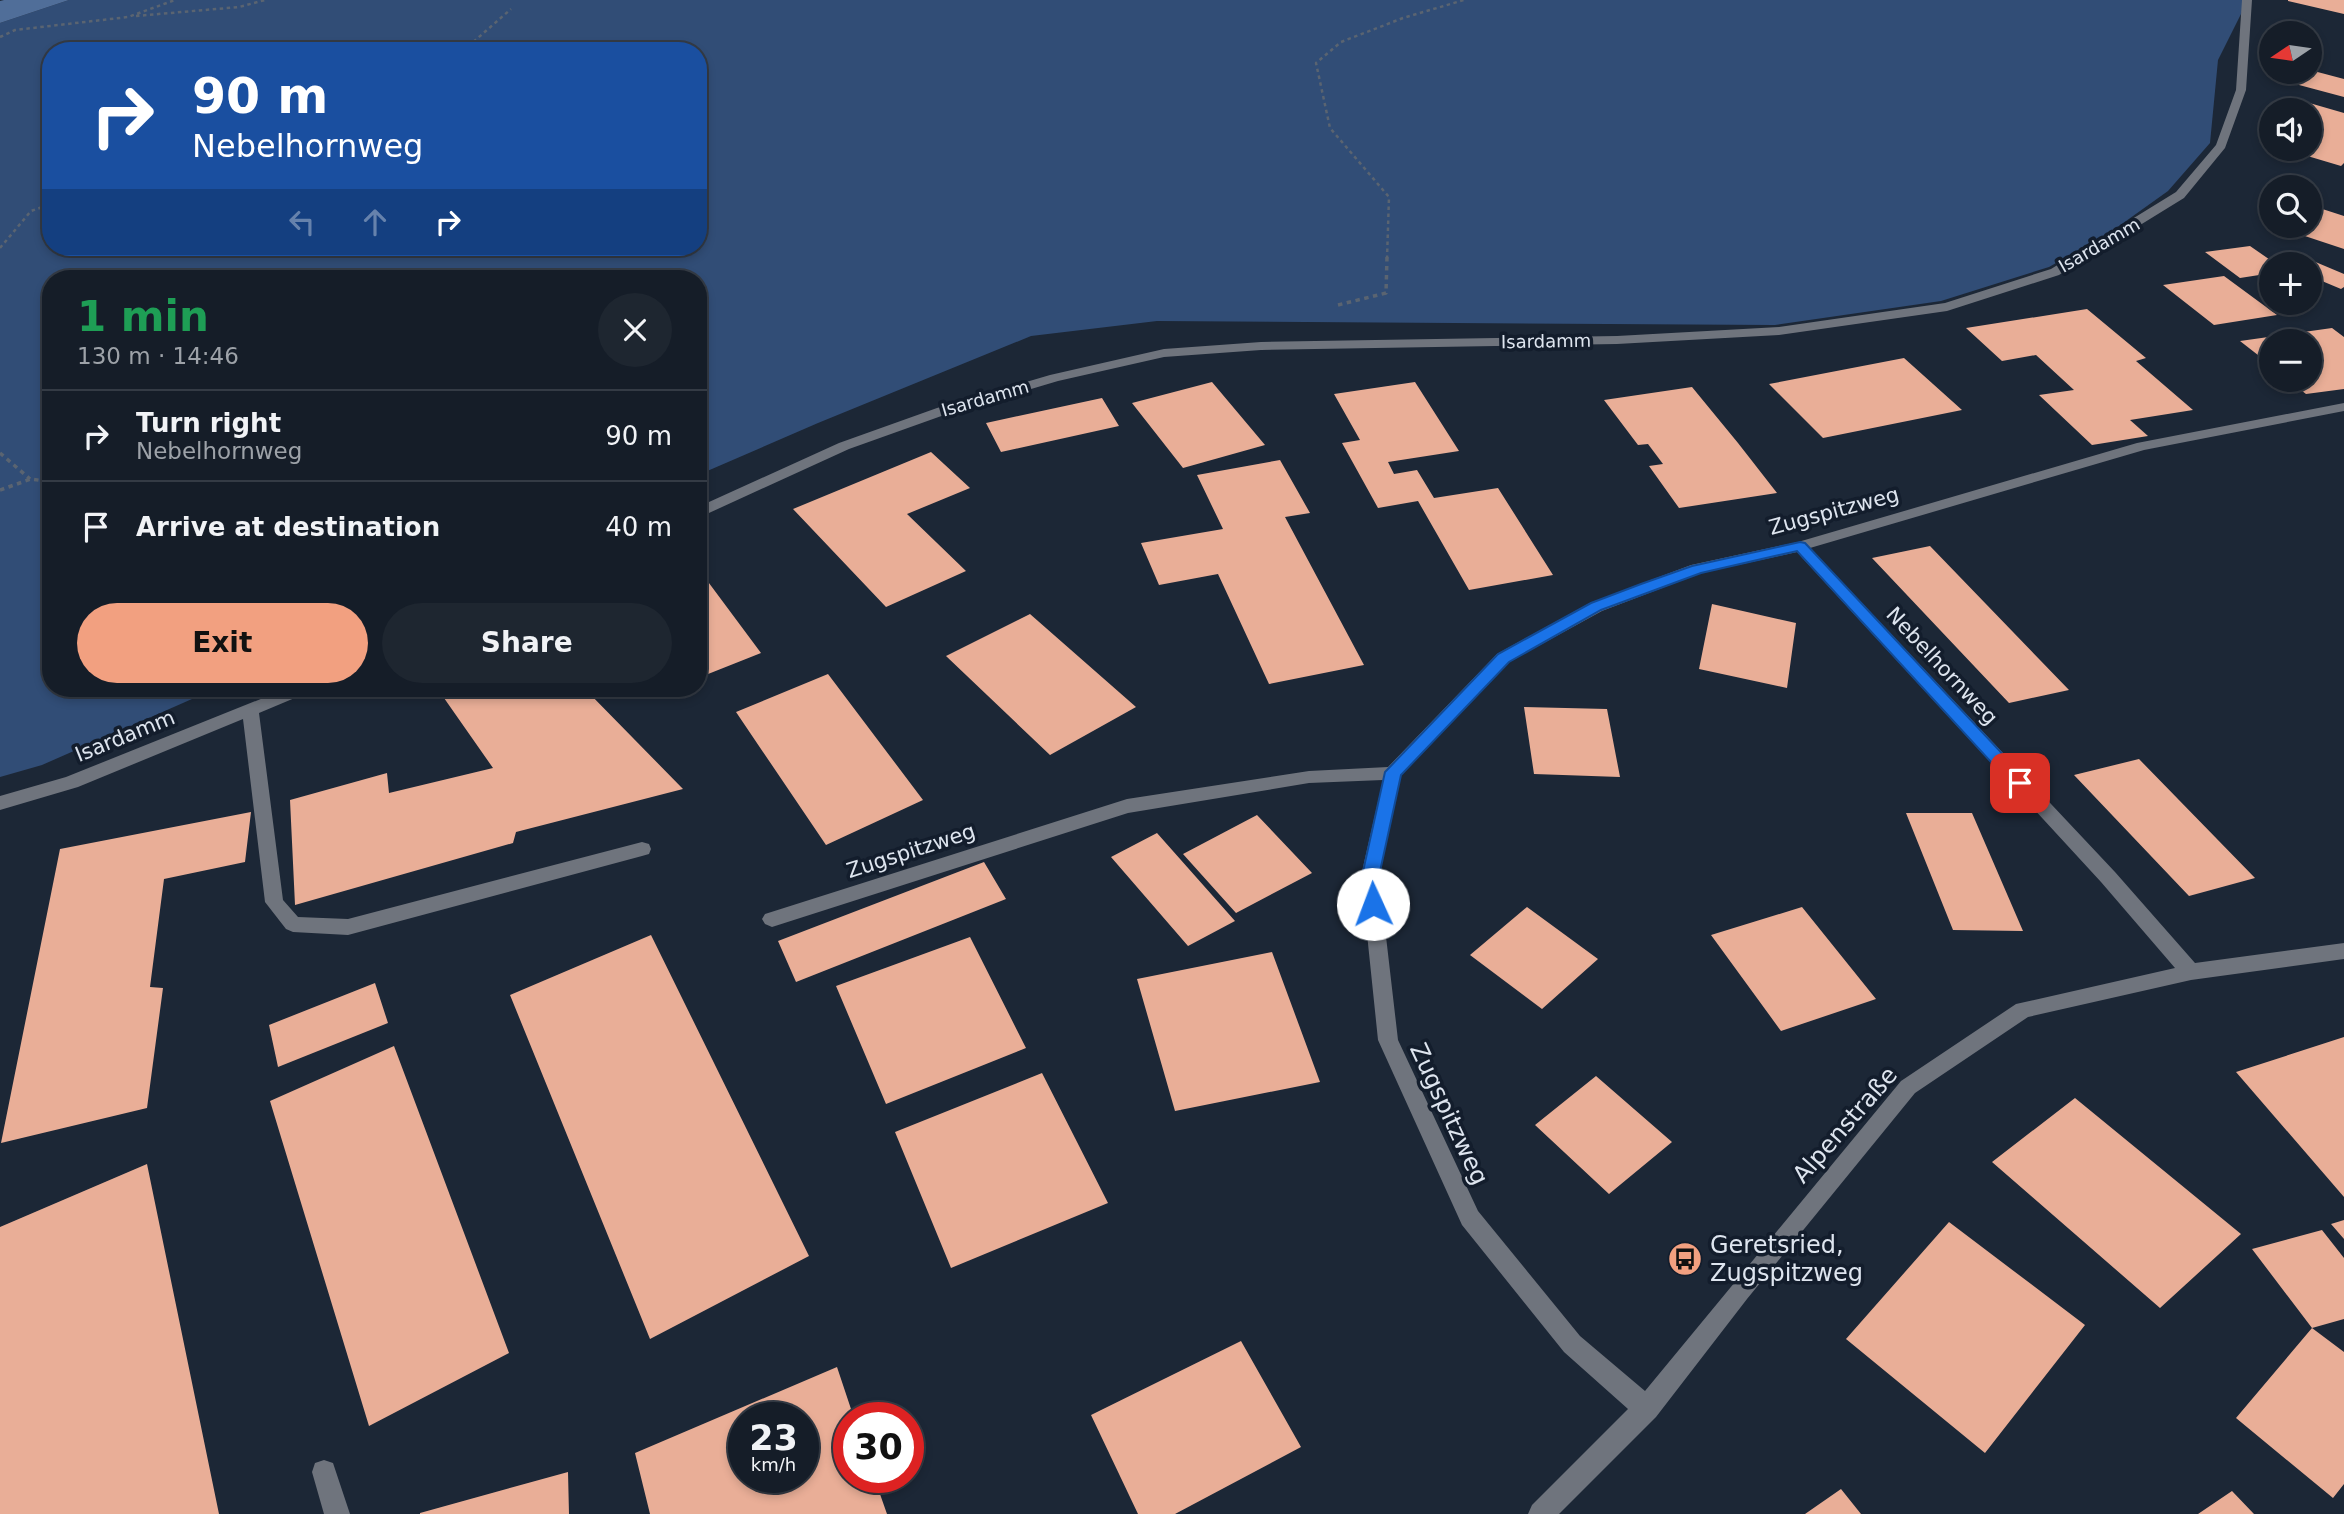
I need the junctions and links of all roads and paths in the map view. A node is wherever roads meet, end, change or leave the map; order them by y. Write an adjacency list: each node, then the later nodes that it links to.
1 (175, 0): 6 (path)
2 (265, 0): 6 (path)
3 (1464, 0): 11 (path)
4 (2247, 0): 17 (street, Isardamm)
5 (511, 9): 8 (path)
6 (128, 17): 7 (path)
7 (0, 37)
8 (473, 42)
9 (42, 208): 10 (path)
10 (0, 248)
11 (1332, 307)
12 (2344, 407): 18 (street, Zugspitzweg)
13 (0, 453): 14 (path)
14 (31, 480): 15 (path); 16 (path)
15 (42, 481)
16 (0, 489)
17 (707, 509)
18 (1800, 546): 21 (street, Zugspitzweg); 26 (street, Nebelhornweg)
19 (280, 697): 20 (street, Isardamm)
20 (250, 709): 22 (street, Isardamm); 23 (street)
21 (1393, 772): 24 (street, Zugspitzweg); 27 (street, Zugspitzweg)
22 (0, 803)
23 (642, 849)
24 (772, 919)
25 (2344, 951): 26 (street, Alpenstraße)
26 (2191, 972): 27 (street, Alpenstraße)
27 (1647, 1409): 30 (street, Alpenstraße)
28 (324, 1472): 29 (street)
29 (337, 1514)
30 (1541, 1514)

